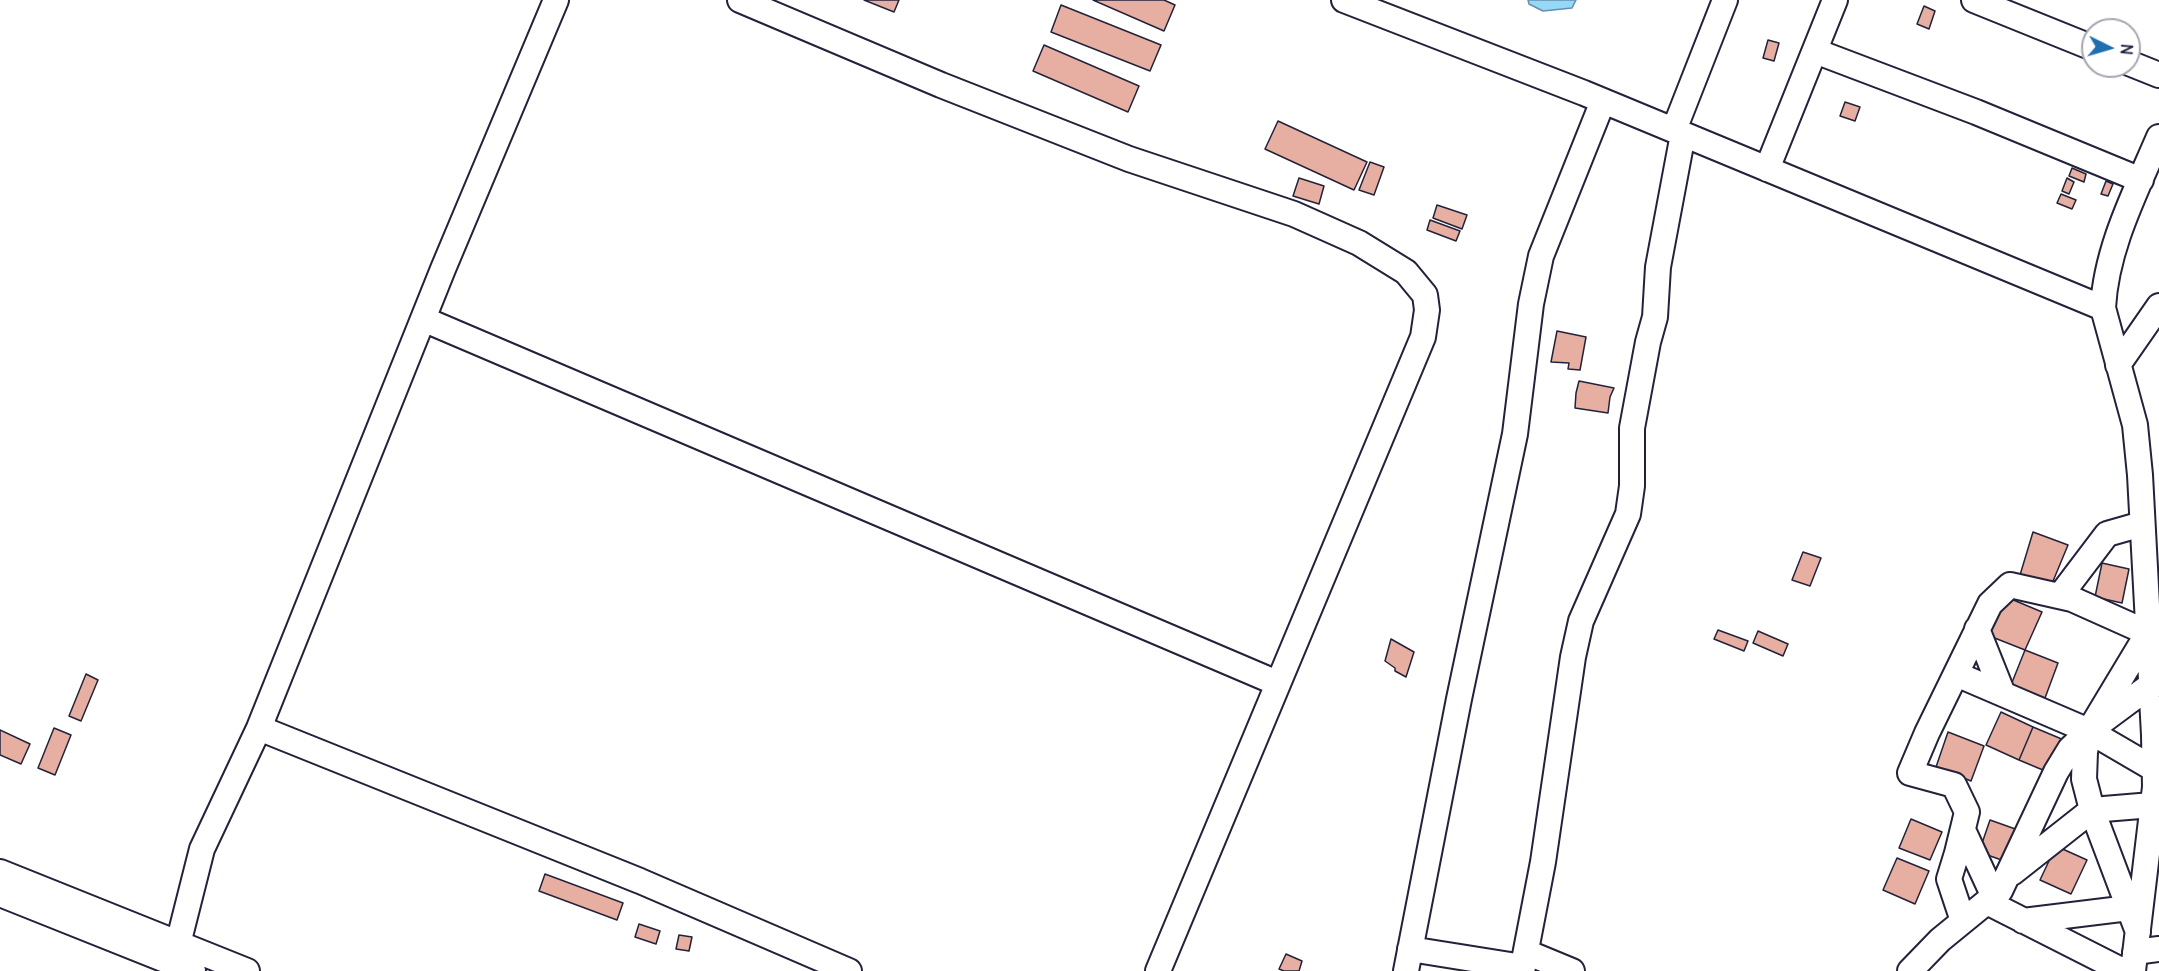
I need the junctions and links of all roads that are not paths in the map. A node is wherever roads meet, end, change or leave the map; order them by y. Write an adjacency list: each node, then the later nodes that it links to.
1 (556, 0): 19 (street)
2 (740, 0): 26 (street)
3 (1344, 0): 7 (street)
4 (1725, 0): 13 (street)
5 (1835, 0): 9 (street)
6 (1974, 0): 8 (street)
7 (1378, 6): 12 (street)
8 (2081, 43)
9 (1815, 51): 15 (street); 16 (street)
10 (2141, 68): 11 (street)
11 (2159, 75)
12 (1602, 101): 13 (street); 45 (street)
13 (1678, 132): 15 (street); 46 (street)
14 (2159, 137): 16 (street)
15 (1767, 169): 18 (street)
16 (2141, 180): 18 (street)
17 (2159, 306): 20 (street)
18 (2103, 308): 20 (street)
19 (423, 319): 26 (street); 29 (street)
20 (2118, 365): 21 (street)
21 (2142, 524): 22 (street); 24 (street)
22 (2060, 596): 23 (street); 24 (street)
23 (1977, 629): 25 (street); 28 (street)
24 (2153, 631): 27 (street); 30 (street)
25 (1956, 674): 28 (street); 34 (street)
26 (1277, 683): 50 (street)
27 (2155, 684): 30 (street); 31 (street)
28 (2003, 694): 30 (street)
29 (259, 728): 42 (street); 49 (street)
30 (2089, 731): 31 (street); 33 (street); 36 (street)
31 (2154, 769): 32 (street)
32 (2152, 805): 33 (street); 39 (street)
33 (2092, 810): 36 (street); 39 (street)
34 (1963, 830): 38 (street); 40 (street)
35 (0, 872): 42 (street)
36 (2009, 875): 38 (street)
37 (0, 894): 47 (street)
38 (1990, 900): 40 (street); 41 (street)
39 (2143, 905): 41 (street); 44 (street)
40 (1963, 921): 52 (street)
41 (2023, 921): 43 (street)
42 (178, 944): 48 (street)
43 (2078, 948): 44 (street); 53 (street)
44 (2138, 955)
45 (1408, 960): 46 (street)
46 (1524, 964): 51 (street)
47 (193, 971)
48 (247, 971)
49 (849, 971)
50 (1158, 971)
51 (1572, 971)
52 (1910, 971)
53 (2091, 971)

